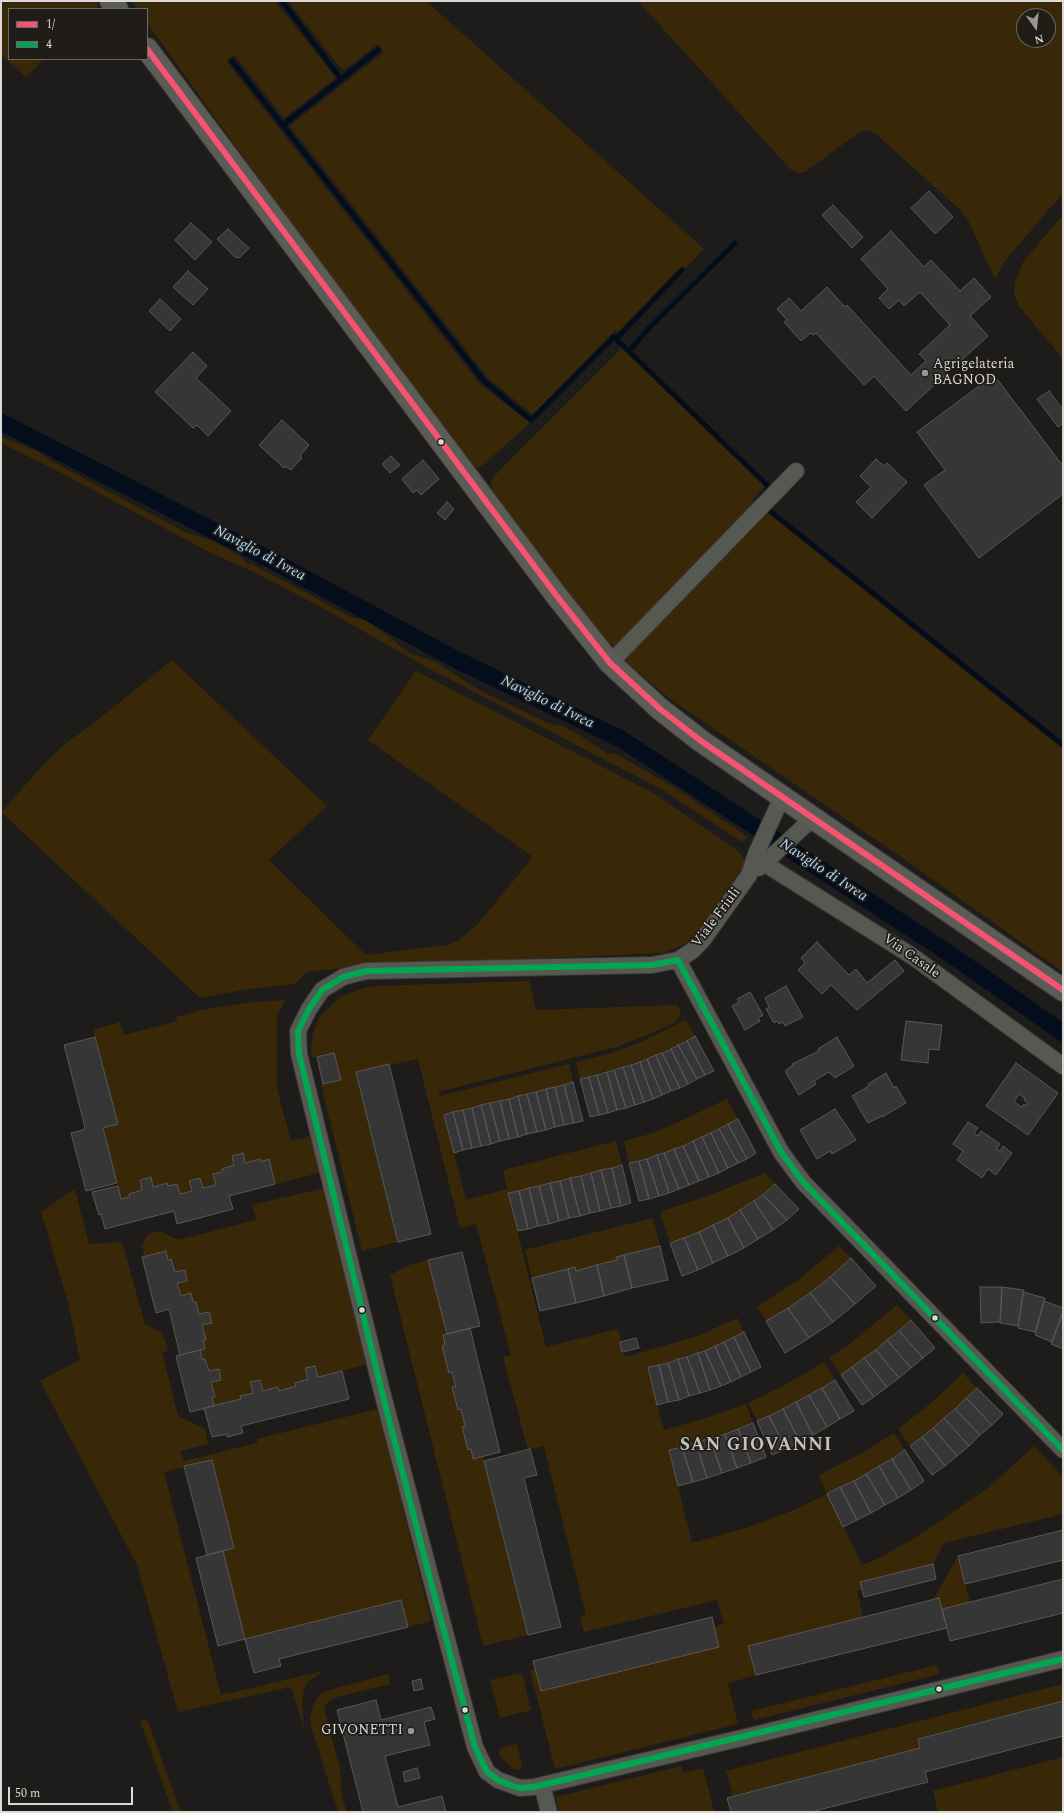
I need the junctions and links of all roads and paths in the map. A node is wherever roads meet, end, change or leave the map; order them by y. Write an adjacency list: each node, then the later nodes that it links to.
1 (148, 50): 3 (main road)
2 (796, 471): 3 (street)
3 (610, 663): 4 (main road)
4 (777, 806): 5 (main road); 6 (street, Viale Friuli)
5 (813, 818): 6 (street, Viale Friuli); 8 (main road)
6 (761, 858): 7 (street, Viale Friuli); 9 (street, Via Casale)
7 (678, 960): 10 (street); 12 (street, Viale Friuli)
8 (1063, 990)
9 (1063, 1066)
10 (1063, 1450)
11 (1063, 1659): 12 (street, Viale Friuli)
12 (544, 1785): 13 (street)
13 (549, 1812)

